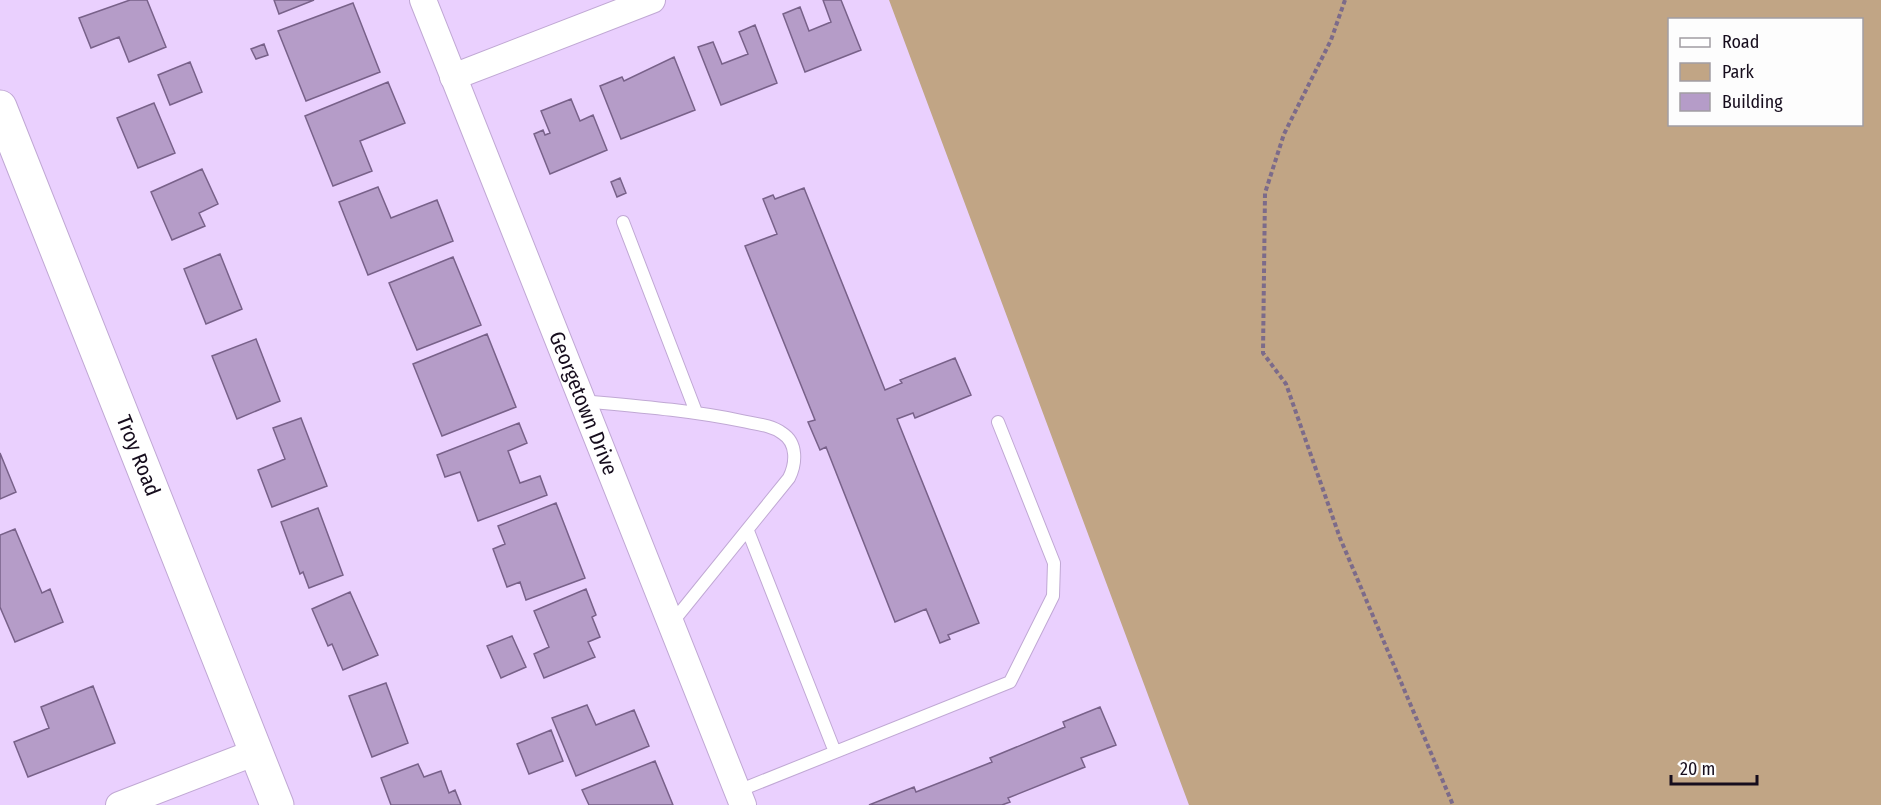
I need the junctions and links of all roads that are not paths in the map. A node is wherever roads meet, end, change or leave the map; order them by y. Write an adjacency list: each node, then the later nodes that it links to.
1 (423, 0): 3 (street, Georgetown Drive)
2 (652, 0): 3 (street)
3 (453, 77): 6 (street, Georgetown Drive)
4 (0, 107): 11 (street, Troy Road)
5 (623, 222): 7 (lane)
6 (582, 401): 7 (lane); 10 (street, Georgetown Drive)
7 (696, 411): 9 (lane)
8 (998, 422): 12 (lane)
9 (748, 531): 10 (lane); 12 (lane)
10 (671, 624): 13 (street, Georgetown Drive)
11 (256, 752): 14 (street); 15 (street, Troy Road)
12 (835, 752): 13 (lane)
13 (740, 798)
14 (118, 805)
15 (277, 805)

